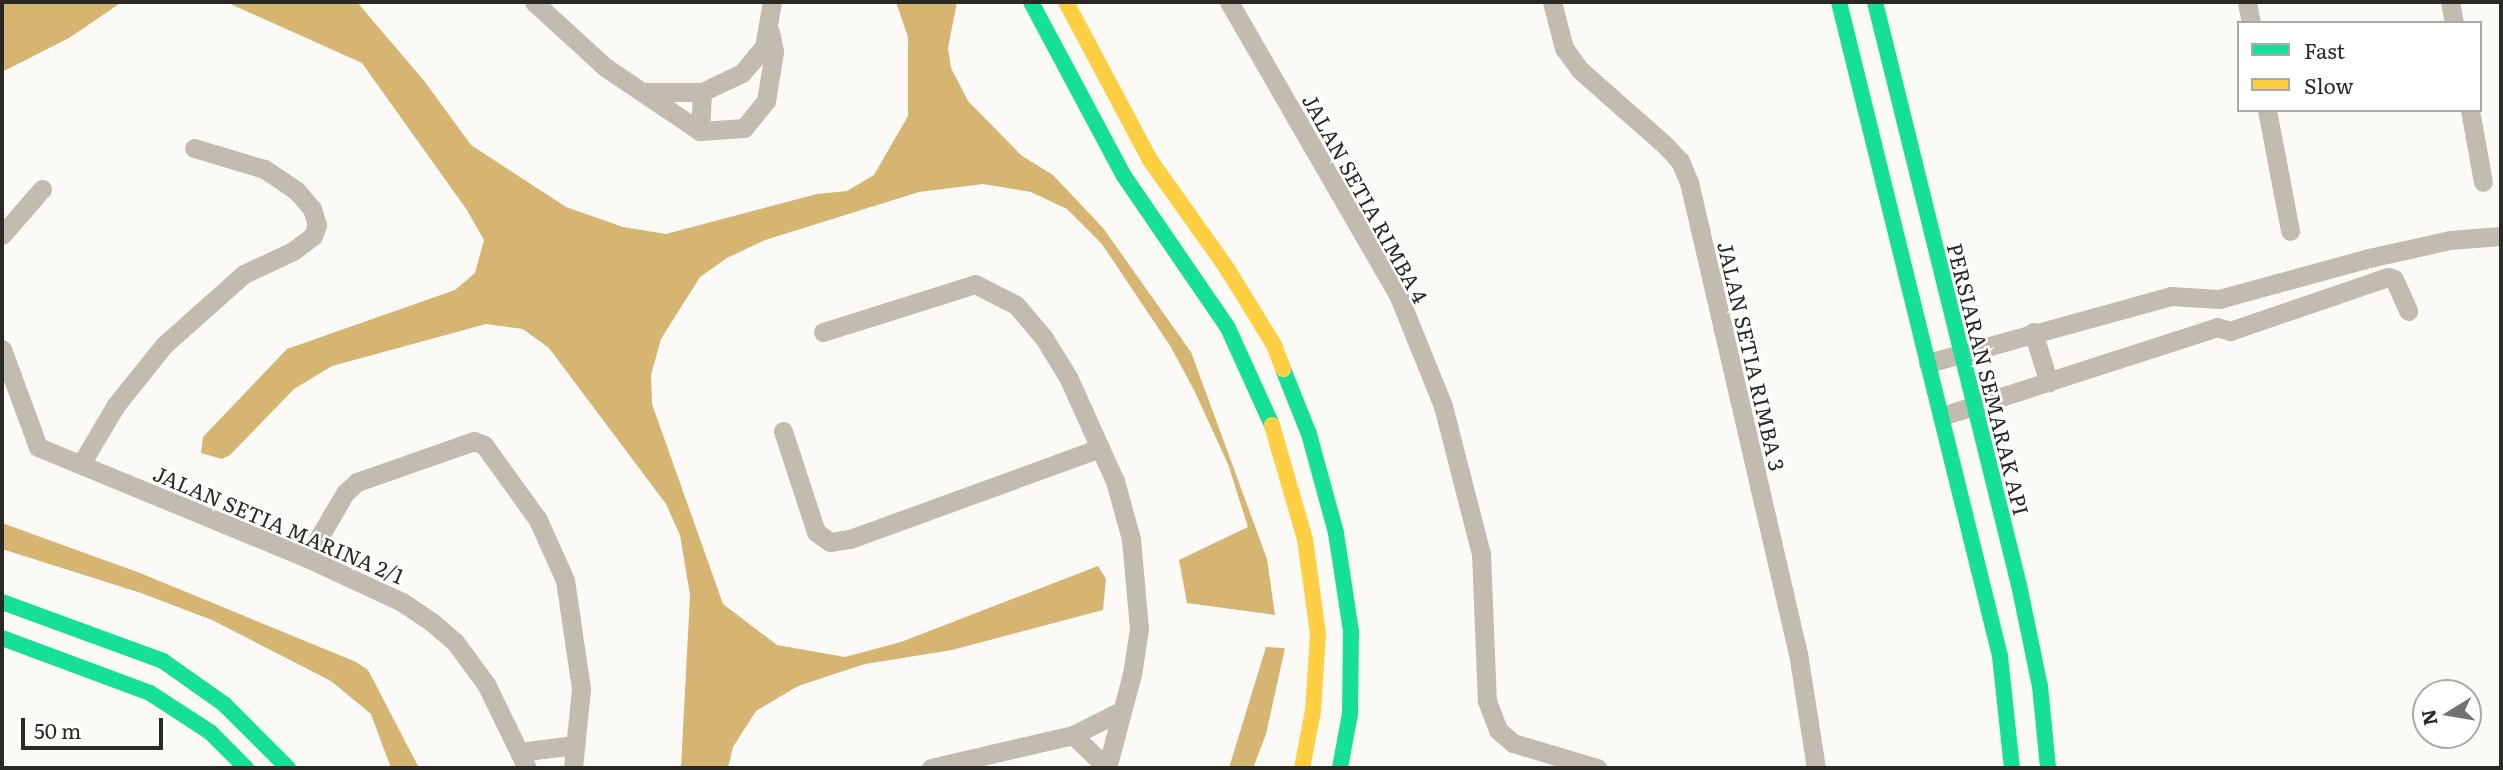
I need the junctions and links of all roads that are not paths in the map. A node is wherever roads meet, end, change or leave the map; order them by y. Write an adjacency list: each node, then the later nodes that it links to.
1 (534, 2): 14 (street)
2 (772, 2): 13 (street)
3 (1031, 2): 51 (street)
4 (1066, 2): 52 (street)
5 (1229, 2): 53 (street, JALAN SETIA RIMBA 4)
6 (1552, 2): 54 (street, JALAN SETIA RIMBA 3)
7 (1839, 2): 32 (street)
8 (1875, 2): 31 (street, PERSIARAN SEMARAK API)
9 (2248, 2): 11 (street)
10 (2450, 2): 12 (street)
11 (2251, 21)
12 (2454, 21)
13 (770, 32): 15 (street); 18 (street)
14 (643, 92): 15 (street); 18 (street)
15 (702, 92): 18 (street)
16 (2267, 112): 22 (street)
17 (2470, 112): 20 (street)
18 (700, 131)
19 (194, 148): 38 (street)
20 (2483, 181)
21 (42, 189): 23 (street)
22 (2290, 231)
23 (2, 235)
24 (2500, 241): 25 (street)
25 (2219, 299): 27 (street); 29 (street)
26 (2408, 311): 27 (street)
27 (2217, 327): 33 (street)
28 (823, 332): 37 (street)
29 (2033, 332): 31 (street); 33 (street)
30 (2, 349): 38 (street, JALAN SETIA MARINA 2/1)
31 (1960, 353): 32 (street); 34 (street, PERSIARAN SEMARAK API)
32 (1928, 363): 35 (street)
33 (2049, 383): 34 (street)
34 (1974, 407): 35 (street); 56 (street, PERSIARAN SEMARAK API)
35 (1942, 416): 55 (street)
36 (783, 431): 37 (street)
37 (1100, 448): 42 (street)
38 (81, 464): 39 (street, JALAN SETIA MARINA 2/1)
39 (307, 558): 44 (street); 45 (street, JALAN SETIA MARINA 2/1)
40 (2, 602): 47 (street)
41 (2, 639): 46 (street)
42 (1121, 711): 43 (street); 50 (street)
43 (1073, 735): 49 (street); 50 (street)
44 (576, 745): 45 (street); 48 (street)
45 (523, 760)
46 (246, 768)
47 (288, 768)
48 (573, 768)
49 (931, 768)
50 (1107, 768)
51 (1302, 768)
52 (1340, 768)
53 (1597, 768)
54 (1816, 768)
55 (2012, 768)
56 (2048, 768)

